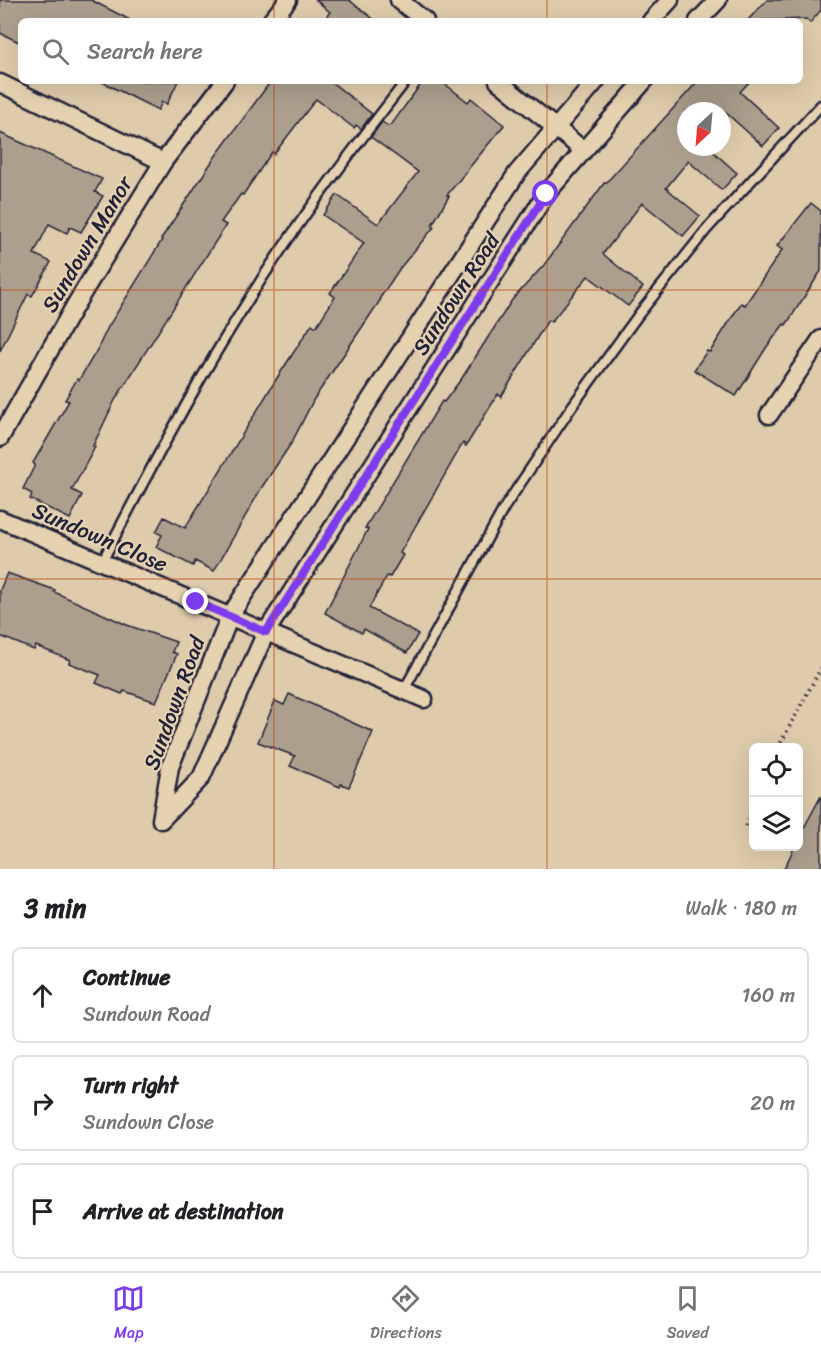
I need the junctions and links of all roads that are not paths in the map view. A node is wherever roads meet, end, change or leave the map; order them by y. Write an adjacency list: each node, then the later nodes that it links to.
1 (288, 0): 5 (street)
2 (399, 0): 6 (street)
3 (670, 0): 7 (street)
4 (718, 0): 8 (street)
5 (273, 18)
6 (421, 18)
7 (654, 18)
8 (701, 18)
9 (0, 82): 18 (street)
10 (223, 84): 18 (street, Sundown Manor)
11 (403, 84): 23 (lane)
12 (502, 84): 16 (street)
13 (593, 84): 16 (street, Sundown Road)
14 (641, 84): 17 (street, Sundown Road)
15 (821, 105): 26 (lane)
16 (555, 128): 17 (street); 24 (street, Sundown Road)
17 (583, 150): 25 (street, Sundown Road)
18 (164, 162): 21 (street, Sundown Manor)
19 (821, 339): 20 (street)
20 (770, 415)
21 (0, 438)
22 (0, 519): 23 (street, Sundown Close)
23 (102, 562): 24 (street, Sundown Close)
24 (230, 616): 25 (street, Sundown Close); 25 (street, Sundown Road)
25 (266, 632): 26 (street, Sundown Close)
26 (404, 690): 27 (street, Sundown Close)
27 (424, 699)

